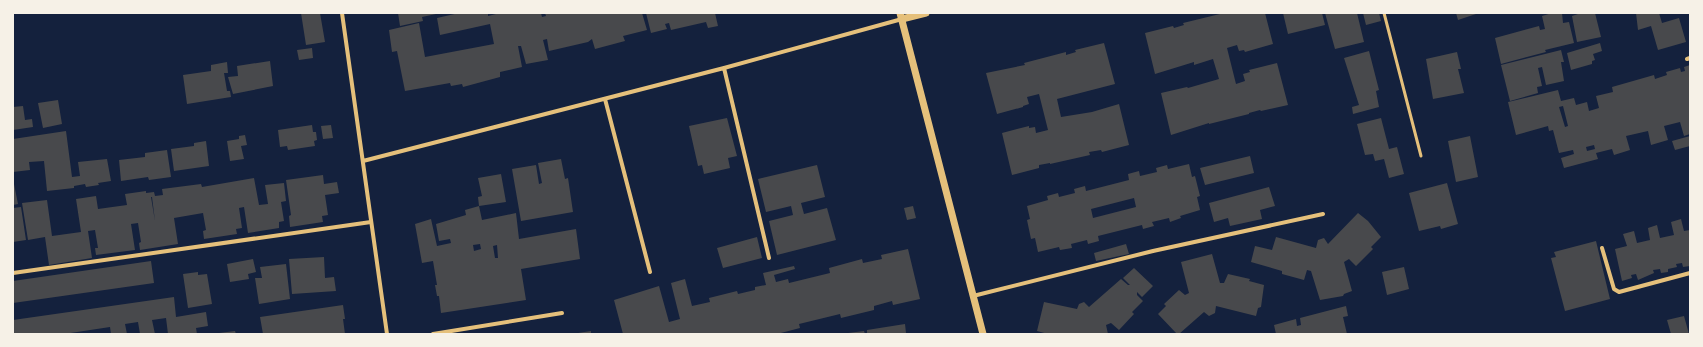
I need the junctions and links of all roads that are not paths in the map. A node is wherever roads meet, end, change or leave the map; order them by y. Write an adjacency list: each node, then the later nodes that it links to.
1 (342, 13): 8 (street)
2 (926, 13): 4 (street)
3 (1384, 13): 7 (lane)
4 (901, 16): 5 (street); 16 (street)
5 (724, 68): 6 (street); 12 (street)
6 (605, 99): 8 (street); 13 (street)
7 (1421, 156)
8 (363, 161): 10 (street)
9 (1323, 214): 16 (street)
10 (371, 222): 14 (street); 18 (street)
11 (1602, 248): 15 (street)
12 (769, 258)
13 (650, 272)
14 (13, 273)
15 (1690, 273)
16 (973, 296): 20 (street)
17 (562, 313): 19 (street)
18 (387, 334)
19 (433, 334)
20 (983, 334)

